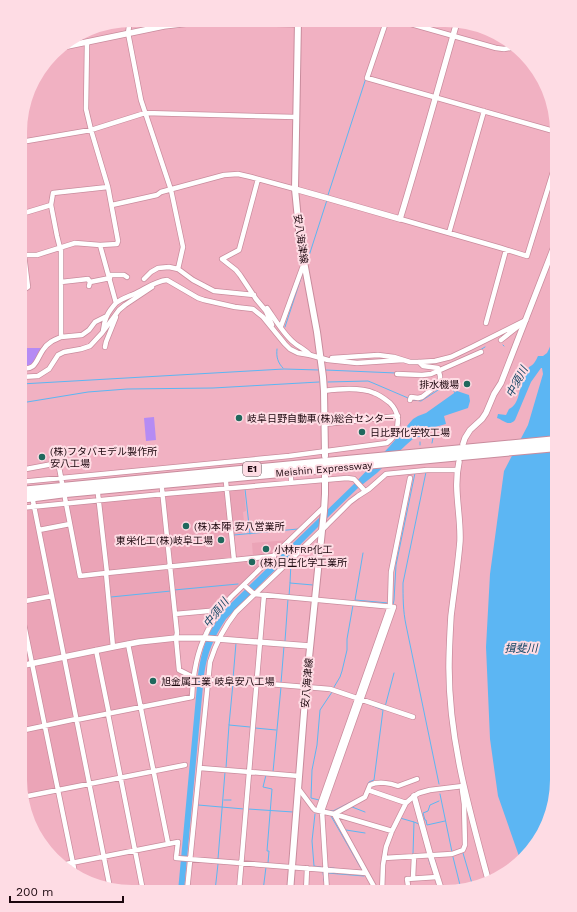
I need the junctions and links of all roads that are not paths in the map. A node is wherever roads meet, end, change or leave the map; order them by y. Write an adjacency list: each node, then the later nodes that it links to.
1 (129, 27): 7 (street)
2 (159, 27): 7 (street)
3 (298, 27): 15 (main road, 安八海津線)
4 (384, 27): 12 (street)
5 (422, 27): 8 (street)
6 (455, 28): 8 (street)
7 (128, 33): 9 (street); 14 (street)
8 (453, 36): 11 (street); 12 (street)
9 (87, 42): 10 (street); 16 (street)
10 (73, 45)
11 (508, 48)
12 (436, 98): 13 (street); 27 (street)
13 (484, 111): 17 (street); 28 (street)
14 (145, 113): 15 (street); 16 (street); 23 (street)
15 (296, 116): 22 (main road, 安八海津線)
16 (91, 130): 18 (street); 21 (street)
17 (550, 130)
18 (27, 141)
19 (258, 179): 22 (street); 23 (street); 41 (street)
20 (550, 182): 31 (street)
21 (108, 187): 24 (street); 25 (street)
22 (295, 189): 27 (street); 34 (main road, 安八海津線)
23 (171, 190): 25 (street); 35 (street)
24 (51, 205): 26 (street); 30 (street)
25 (112, 205): 29 (street)
26 (27, 212)
27 (400, 219): 28 (street)
28 (449, 233): 31 (street)
29 (100, 244): 30 (street); 36 (street)
30 (60, 248): 32 (street); 39 (street)
31 (506, 250): 46 (street)
32 (27, 255)
33 (550, 257): 45 (street)
34 (304, 263): 47 (street); 55 (main road, 安八海津線)
35 (178, 269): 38 (street); 41 (street)
36 (109, 276): 37 (street); 39 (street); 42 (street)
37 (127, 277)
38 (144, 279)
39 (61, 282): 50 (street)
40 (158, 282): 42 (street); 43 (street); 48 (street)
41 (255, 297): 47 (street); 48 (street)
42 (116, 303): 44 (street)
43 (119, 310): 49 (street); 52 (street)
44 (107, 316): 49 (street); 50 (street)
45 (526, 320): 51 (street); 56 (street); 66 (street)
46 (486, 323)
47 (281, 326): 54 (street)
48 (273, 328): 54 (street)
49 (102, 333): 60 (street)
50 (61, 337): 57 (street)
51 (501, 340)
52 (105, 347)
53 (481, 352): 58 (street)
54 (310, 355): 55 (street)
55 (321, 358): 56 (street); 61 (main road, 安八海津線)
56 (419, 362): 58 (street)
57 (27, 368)
58 (439, 370): 59 (street); 62 (street)
59 (397, 374)
60 (27, 377)
61 (324, 391): 63 (street); 64 (main road, 安八海津線)
62 (410, 400)
63 (398, 416): 64 (street); 70 (street)
64 (324, 424): 70 (main road, 安八海津線)
65 (550, 441): 68 (highway, Meishin Expressway / E1)
66 (463, 444)
67 (550, 447): 68 (highway, Meishin Expressway / E1)
68 (483, 450): 87 (highway, Meishin Expressway / E1); 91 (highway, Meishin Expressway / E1)
69 (56, 451): 75 (street)
70 (325, 454): 71 (street)
71 (289, 456): 72 (street); 73 (street)
72 (224, 462): 76 (street); 82 (street)
73 (289, 462)
74 (459, 462): 78 (street)
75 (58, 463): 77 (street); 82 (street)
76 (225, 468)
77 (27, 469)
78 (457, 470): 88 (street); 146 (street)
79 (291, 476): 84 (street)
80 (324, 477): 84 (street); 88 (street); 98 (main road, 安八海津線)
81 (410, 478): 112 (street)
82 (62, 481): 85 (street)
83 (226, 482): 86 (street)
84 (291, 482): 86 (street)
85 (27, 483)
86 (227, 488): 89 (street); 103 (street)
87 (27, 490)
88 (364, 490): 100 (street)
89 (163, 492): 93 (street); 104 (street)
90 (98, 494): 93 (street)
91 (27, 497)
92 (65, 498): 95 (street)
93 (98, 500): 95 (street); 105 (street)
94 (33, 501): 96 (street)
95 (66, 504): 96 (street); 99 (street)
96 (34, 507): 97 (street); 101 (street)
97 (27, 508)
98 (324, 509): 100 (main road, 安八海津線); 102 (street)
99 (70, 524): 101 (street); 105 (street)
100 (322, 529): 107 (street); 110 (main road, 安八海津線)
101 (39, 530): 109 (street)
102 (274, 556): 103 (street); 113 (street)
103 (234, 560): 104 (street)
104 (170, 566): 105 (street); 114 (street)
105 (106, 573): 121 (street)
106 (245, 586): 107 (street)
107 (254, 594): 108 (street); 117 (street)
108 (264, 595): 110 (street); 119 (street)
109 (52, 596): 111 (street); 124 (street)
110 (315, 599): 112 (street); 122 (main road, 安八海津線)
111 (27, 601)
112 (390, 606): 131 (street)
113 (220, 610): 114 (street); 116 (street)
114 (176, 614): 115 (street)
115 (176, 638): 116 (street); 120 (street); 127 (street)
116 (204, 638): 117 (street); 127 (street)
117 (218, 638): 119 (street); 128 (street)
118 (27, 639): 125 (street)
119 (260, 642): 122 (street); 129 (street)
120 (128, 644): 121 (street); 132 (street)
121 (113, 646): 123 (street)
122 (310, 646): 130 (main road, 安八海津線)
123 (96, 650): 124 (street); 133 (street)
124 (64, 657): 125 (street); 135 (street)
125 (32, 664): 126 (street); 136 (street)
126 (27, 665)
127 (194, 678): 128 (street); 132 (street)
128 (207, 679): 129 (street); 139 (street)
129 (256, 683): 130 (street); 141 (street)
130 (306, 687): 131 (street); 142 (main road, 安八海津線)
131 (359, 699): 134 (street); 153 (street)
132 (140, 708): 133 (street); 140 (street)
133 (109, 714): 135 (street); 143 (street)
134 (413, 717)
135 (76, 720): 136 (street); 145 (street)
136 (44, 726): 137 (street); 148 (street)
137 (27, 730)
138 (185, 765): 140 (street)
139 (200, 768): 141 (street); 162 (street)
140 (153, 771): 143 (street); 156 (street)
141 (249, 772): 142 (street); 164 (street)
142 (299, 776): 147 (main road, 安八海津線)
143 (121, 778): 145 (street); 157 (street)
144 (417, 779): 149 (street)
145 (88, 784): 148 (street); 160 (street)
146 (463, 786): 151 (street); 158 (street); 172 (street)
147 (298, 788): 153 (street); 167 (main road, 安八海津線)
148 (57, 790): 150 (street); 163 (street)
149 (368, 790): 152 (street); 154 (street)
150 (28, 796)
151 (414, 796): 152 (street); 158 (street)
152 (406, 803): 155 (street)
153 (320, 811): 154 (street); 169 (street)
154 (334, 814): 155 (street); 170 (street)
155 (392, 832): 161 (street)
156 (168, 844): 157 (street); 162 (street)
157 (135, 850): 160 (street); 175 (street)
158 (430, 854): 159 (street); 171 (street)
159 (414, 856): 161 (street); 173 (street)
160 (103, 857): 163 (street); 174 (street)
161 (384, 858): 182 (street)
162 (189, 859): 164 (street); 176 (street)
163 (72, 863): 165 (street); 166 (street)
164 (242, 863): 167 (street); 177 (street)
165 (69, 864)
166 (73, 867)
167 (292, 868): 168 (street); 178 (main road, 安八海津線)
168 (307, 868): 169 (street); 179 (street)
169 (325, 870): 170 (street); 180 (street)
170 (366, 874): 181 (street)
171 (437, 876): 173 (street); 184 (street)
172 (487, 876)
173 (413, 878): 183 (street)
174 (109, 882)
175 (142, 885)
176 (187, 885)
177 (240, 885)
178 (291, 885)
179 (306, 885)
180 (326, 885)
181 (373, 885)
182 (382, 885)
183 (408, 885)
184 (440, 885)

